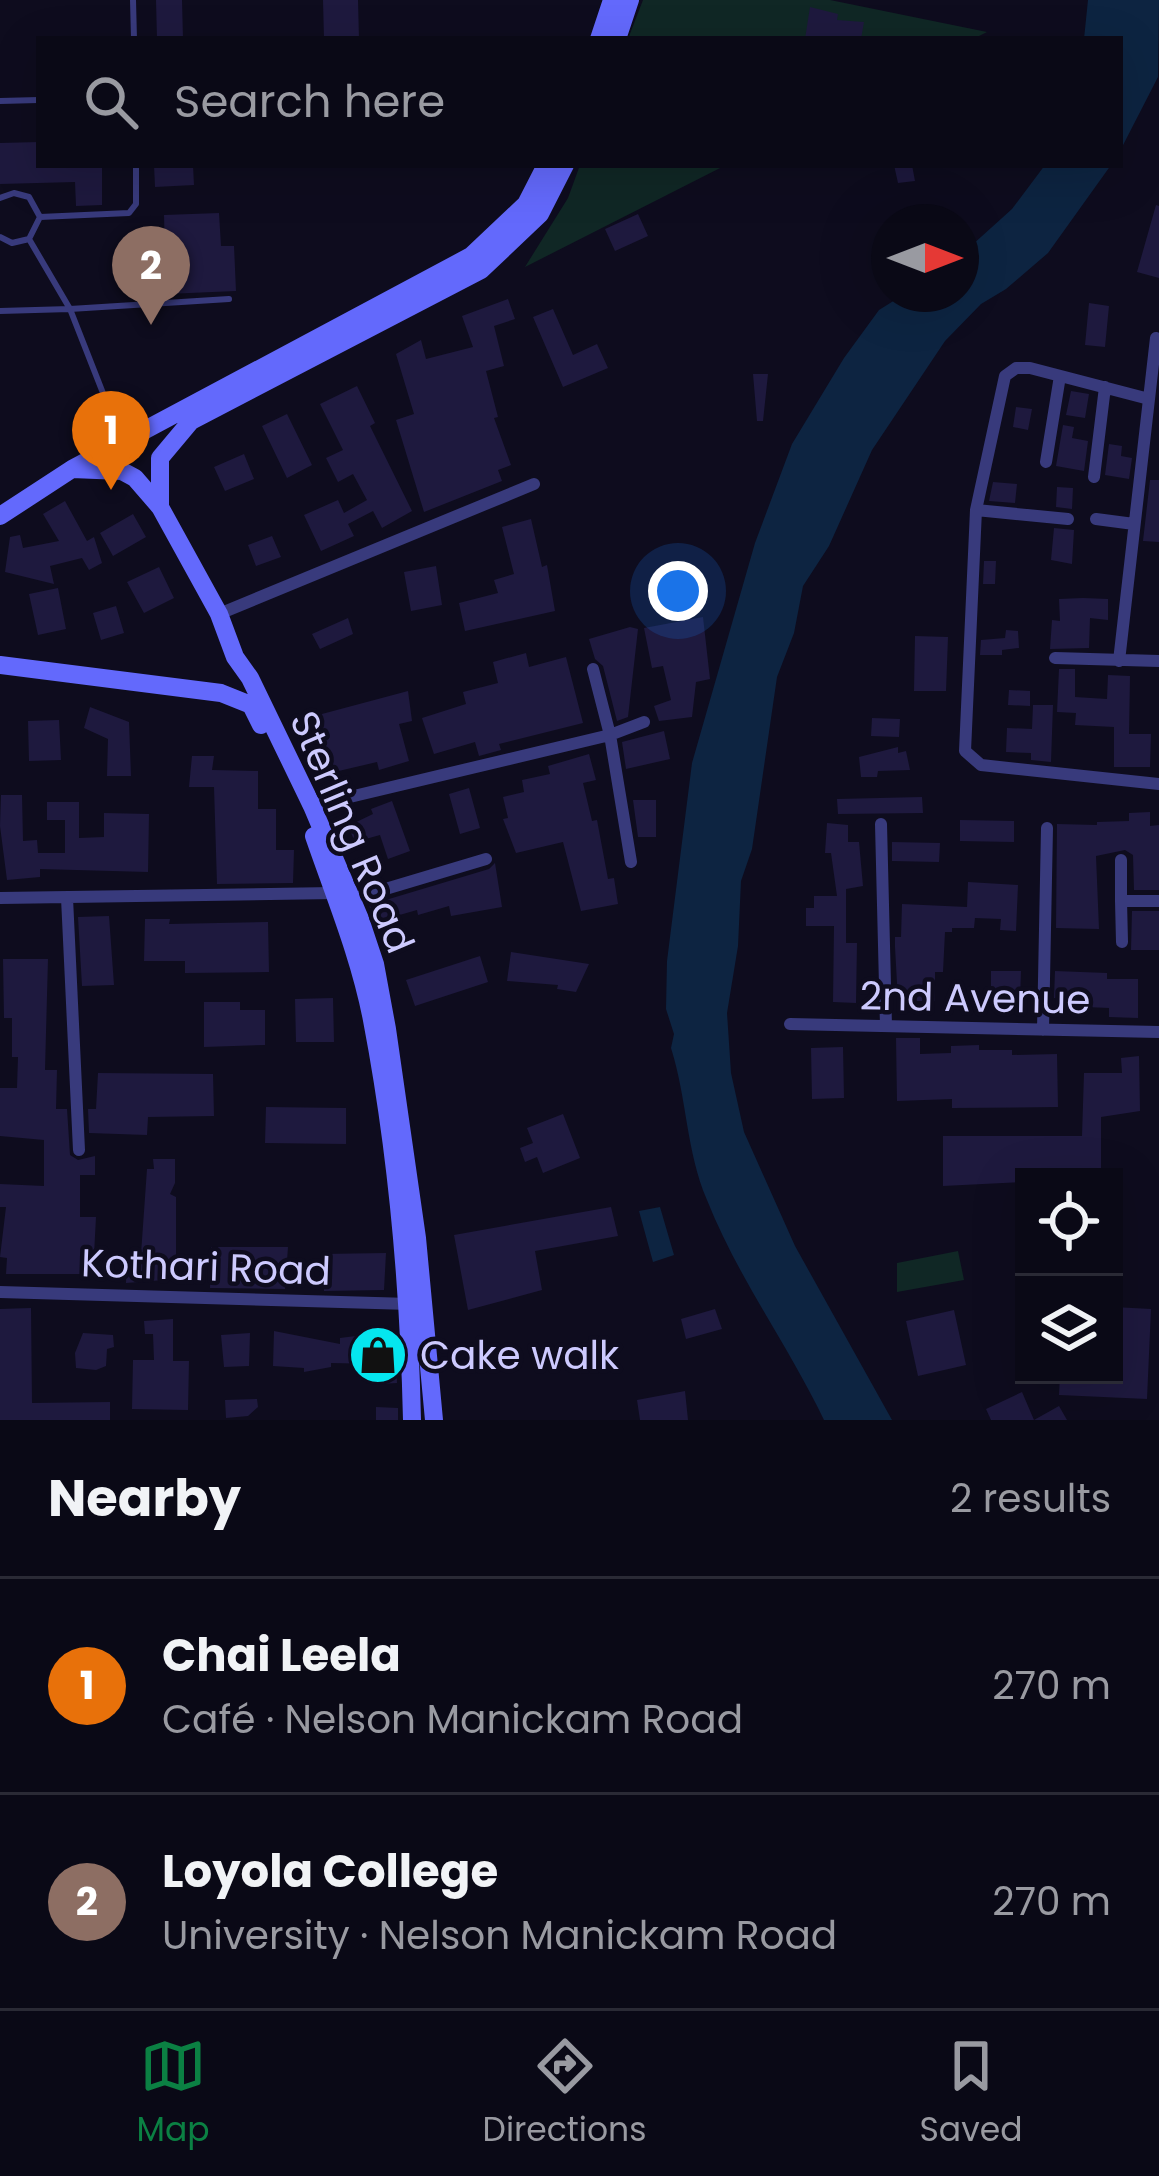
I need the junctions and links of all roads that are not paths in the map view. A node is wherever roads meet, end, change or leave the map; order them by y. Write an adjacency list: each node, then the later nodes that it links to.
1 (134, 0): 4 (lane)
2 (612, 0): 5 (main road)
3 (630, 0): 6 (main road)
4 (134, 36)
5 (600, 36)
6 (618, 36)
7 (36, 100): 8 (lane)
8 (0, 101)
9 (136, 168): 13 (lane)
10 (544, 168): 16 (main road)
11 (563, 168): 16 (main road)
12 (0, 198): 13 (lane)
13 (40, 217): 14 (lane)
14 (29, 239): 15 (lane); 18 (lane)
15 (1, 240)
16 (488, 252): 24 (main road); 29 (main road)
17 (229, 299): 18 (lane)
18 (70, 309): 19 (lane); 24 (lane)
19 (0, 311)
20 (1156, 338): 23 (street)
21 (1060, 376): 22 (street); 25 (street); 30 (street)
22 (1105, 387): 23 (street); 27 (street)
23 (1149, 399): 34 (street)
24 (123, 442): 26 (main road)
25 (1046, 462)
26 (72, 470): 29 (main road); 31 (main road)
27 (1094, 477)
28 (534, 484): 35 (street)
29 (160, 507): 35 (main road, Sterling Road)
30 (976, 510): 32 (street); 45 (street)
31 (0, 515)
32 (1068, 520)
33 (1096, 520): 34 (street)
34 (1135, 524): 38 (street)
35 (219, 614): 36 (main road, Sterling Road)
36 (235, 657): 42 (main road); 46 (main road, Sterling Road)
37 (1054, 658): 38 (street)
38 (1118, 661): 39 (street)
39 (1159, 661)
40 (0, 665): 42 (main road)
41 (593, 669): 44 (street)
42 (184, 688): 52 (main road, Sterling Road)
43 (644, 722): 44 (street)
44 (610, 735): 46 (street); 51 (street)
45 (1159, 784)
46 (312, 806): 52 (main road, Sterling Road)
47 (880, 824): 59 (street)
48 (1047, 828): 60 (street)
49 (486, 859): 52 (street)
50 (1121, 860): 55 (street)
51 (631, 862)
52 (343, 896): 54 (street); 64 (main road, Sterling Road); 66 (main road, Sterling Road)
53 (0, 898): 54 (street)
54 (67, 898): 62 (street)
55 (1121, 901): 56 (street); 57 (street)
56 (1159, 901)
57 (1122, 943)
58 (790, 1024): 59 (street, 2nd Avenue)
59 (886, 1026): 60 (street, 2nd Avenue)
60 (1043, 1030): 61 (street, 2nd Avenue)
61 (1159, 1032)
62 (79, 1150)
63 (0, 1292): 64 (street, Kothari Road)
64 (410, 1304): 65 (main road, Sterling Road)
65 (412, 1420)
66 (434, 1420)

